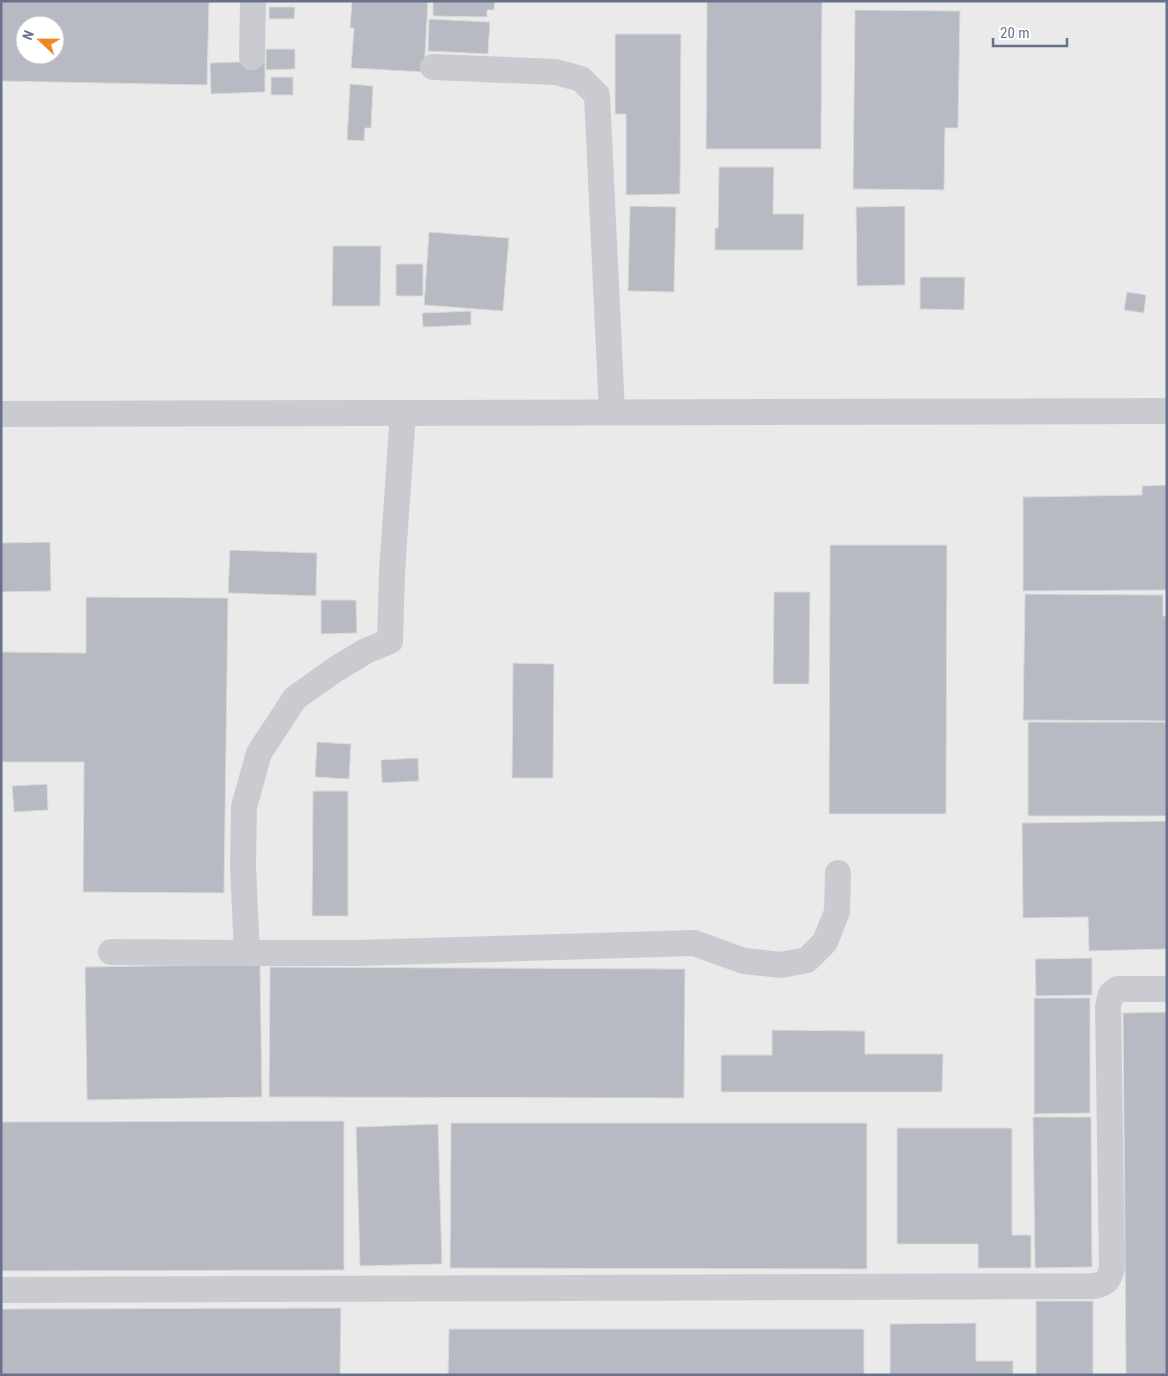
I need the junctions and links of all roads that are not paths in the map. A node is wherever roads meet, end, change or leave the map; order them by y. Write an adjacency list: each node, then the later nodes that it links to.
1 (254, 1): 2 (street)
2 (252, 57)
3 (433, 67): 5 (street)
4 (1167, 411): 5 (street)
5 (612, 412): 6 (street)
6 (403, 413): 7 (street); 10 (street)
7 (1, 414)
8 (838, 873): 10 (street)
9 (111, 952): 10 (street)
10 (247, 953)
11 (1167, 989): 12 (street)
12 (1, 1290)

